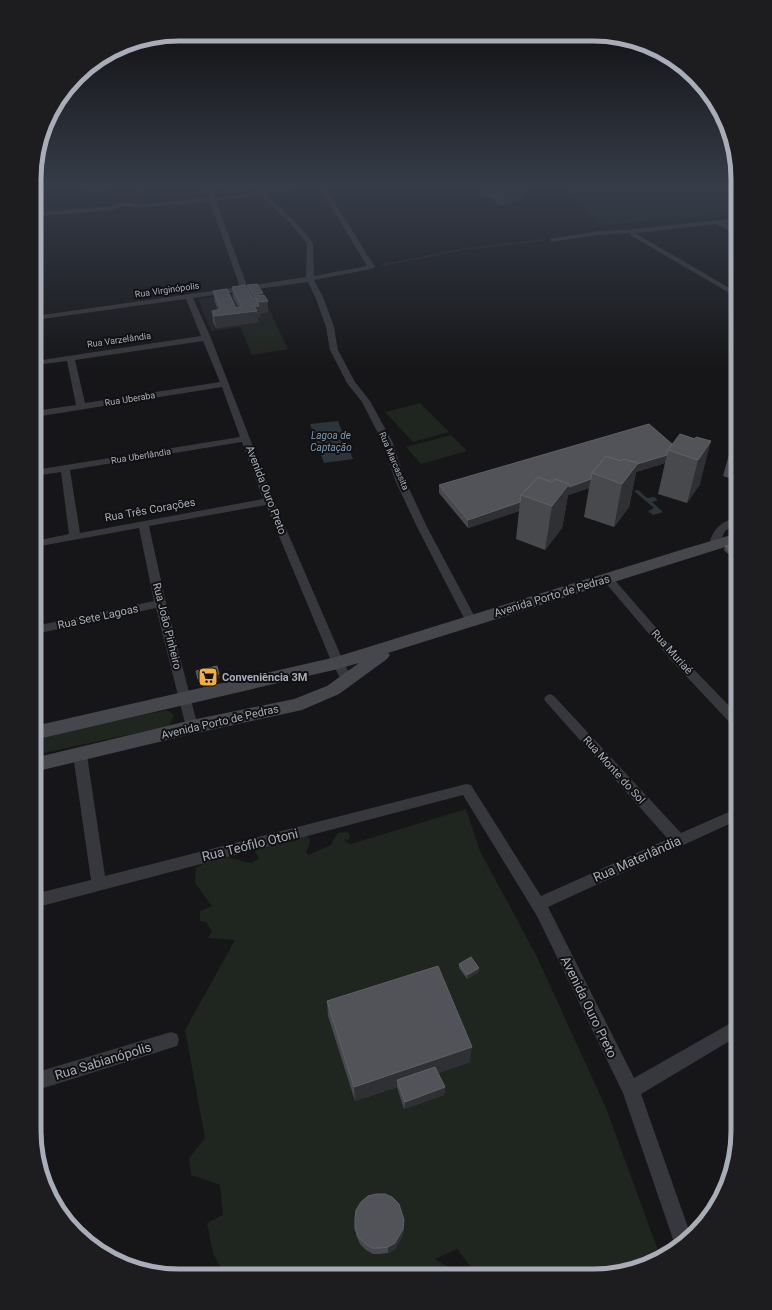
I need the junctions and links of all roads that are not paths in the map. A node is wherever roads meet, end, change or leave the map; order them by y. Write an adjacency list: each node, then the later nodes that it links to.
1 (230, 248): 6 (street)
2 (310, 248): 5 (street)
3 (359, 248): 5 (street, Rua Virginópolis)
4 (655, 248): 7 (street)
5 (310, 279): 6 (street, Rua Virginópolis); 28 (street, Rua Marcassita)
6 (244, 289): 8 (street, Rua Virginópolis)
7 (731, 292)
8 (189, 297): 9 (street, Rua Virginópolis); 10 (street, Avenida Ouro Preto)
9 (41, 317)
10 (207, 338): 11 (street, Rua Varzelândia); 13 (street, Avenida Ouro Preto)
11 (71, 358): 12 (street, Rua Varzelândia); 14 (street)
12 (41, 362)
13 (225, 384): 14 (street, Rua Uberaba); 16 (street, Avenida Ouro Preto)
14 (81, 406): 15 (street, Rua Uberaba)
15 (41, 413)
16 (246, 439): 17 (street, Rua Uberlândia); 19 (street, Avenida Ouro Preto)
17 (65, 468): 18 (street, Rua Uberlândia); 22 (street)
18 (41, 472)
19 (269, 501): 20 (street, Rua Três Corações); 31 (street, Avenida Ouro Preto)
20 (144, 523): 22 (street, Rua Três Corações); 27 (street, Rua João Pinheiro)
21 (731, 523): 25 (street)
22 (75, 536): 24 (street, Rua Três Corações)
23 (731, 540): 25 (main road, Avenida Porto de Pedras)
24 (41, 543)
25 (714, 545): 26 (main road, Avenida Porto de Pedras)
26 (608, 579): 28 (main road, Avenida Porto de Pedras); 35 (street, Rua Muriaé)
27 (160, 604): 29 (street, Rua Sete Lagoas); 33 (street, Rua João Pinheiro)
28 (470, 621): 30 (main road, Avenida Porto de Pedras)
29 (41, 629)
30 (391, 648): 31 (main road, Avenida Porto de Pedras); 32 (main road, Avenida Porto de Pedras)
31 (338, 663): 32 (street, Avenida Ouro Preto); 33 (main road, Avenida Porto de Pedras)
32 (347, 680): 36 (main road, Avenida Porto de Pedras)
33 (186, 699): 36 (street, Rua João Pinheiro); 37 (main road, Avenida Porto de Pedras)
34 (550, 700): 42 (street, Rua Monte do Sol)
35 (731, 716)
36 (192, 727): 38 (main road, Avenida Porto de Pedras)
37 (41, 731)
38 (80, 755): 39 (main road, Avenida Porto de Pedras); 43 (street)
39 (41, 763)
40 (466, 789): 43 (street, Rua Teófilo Otoni); 45 (street, Avenida Ouro Preto)
41 (731, 817): 42 (street, Rua Materlândia)
42 (678, 840): 45 (street, Rua Materlândia)
43 (100, 884): 44 (street, Rua Teófilo Otoni)
44 (41, 899)
45 (538, 904): 49 (street, Avenida Ouro Preto)
46 (731, 1031): 49 (street)
47 (172, 1040): 48 (street, Rua Sabianópolis)
48 (41, 1080)
49 (631, 1090): 50 (street, Avenida Ouro Preto)
50 (681, 1237)

